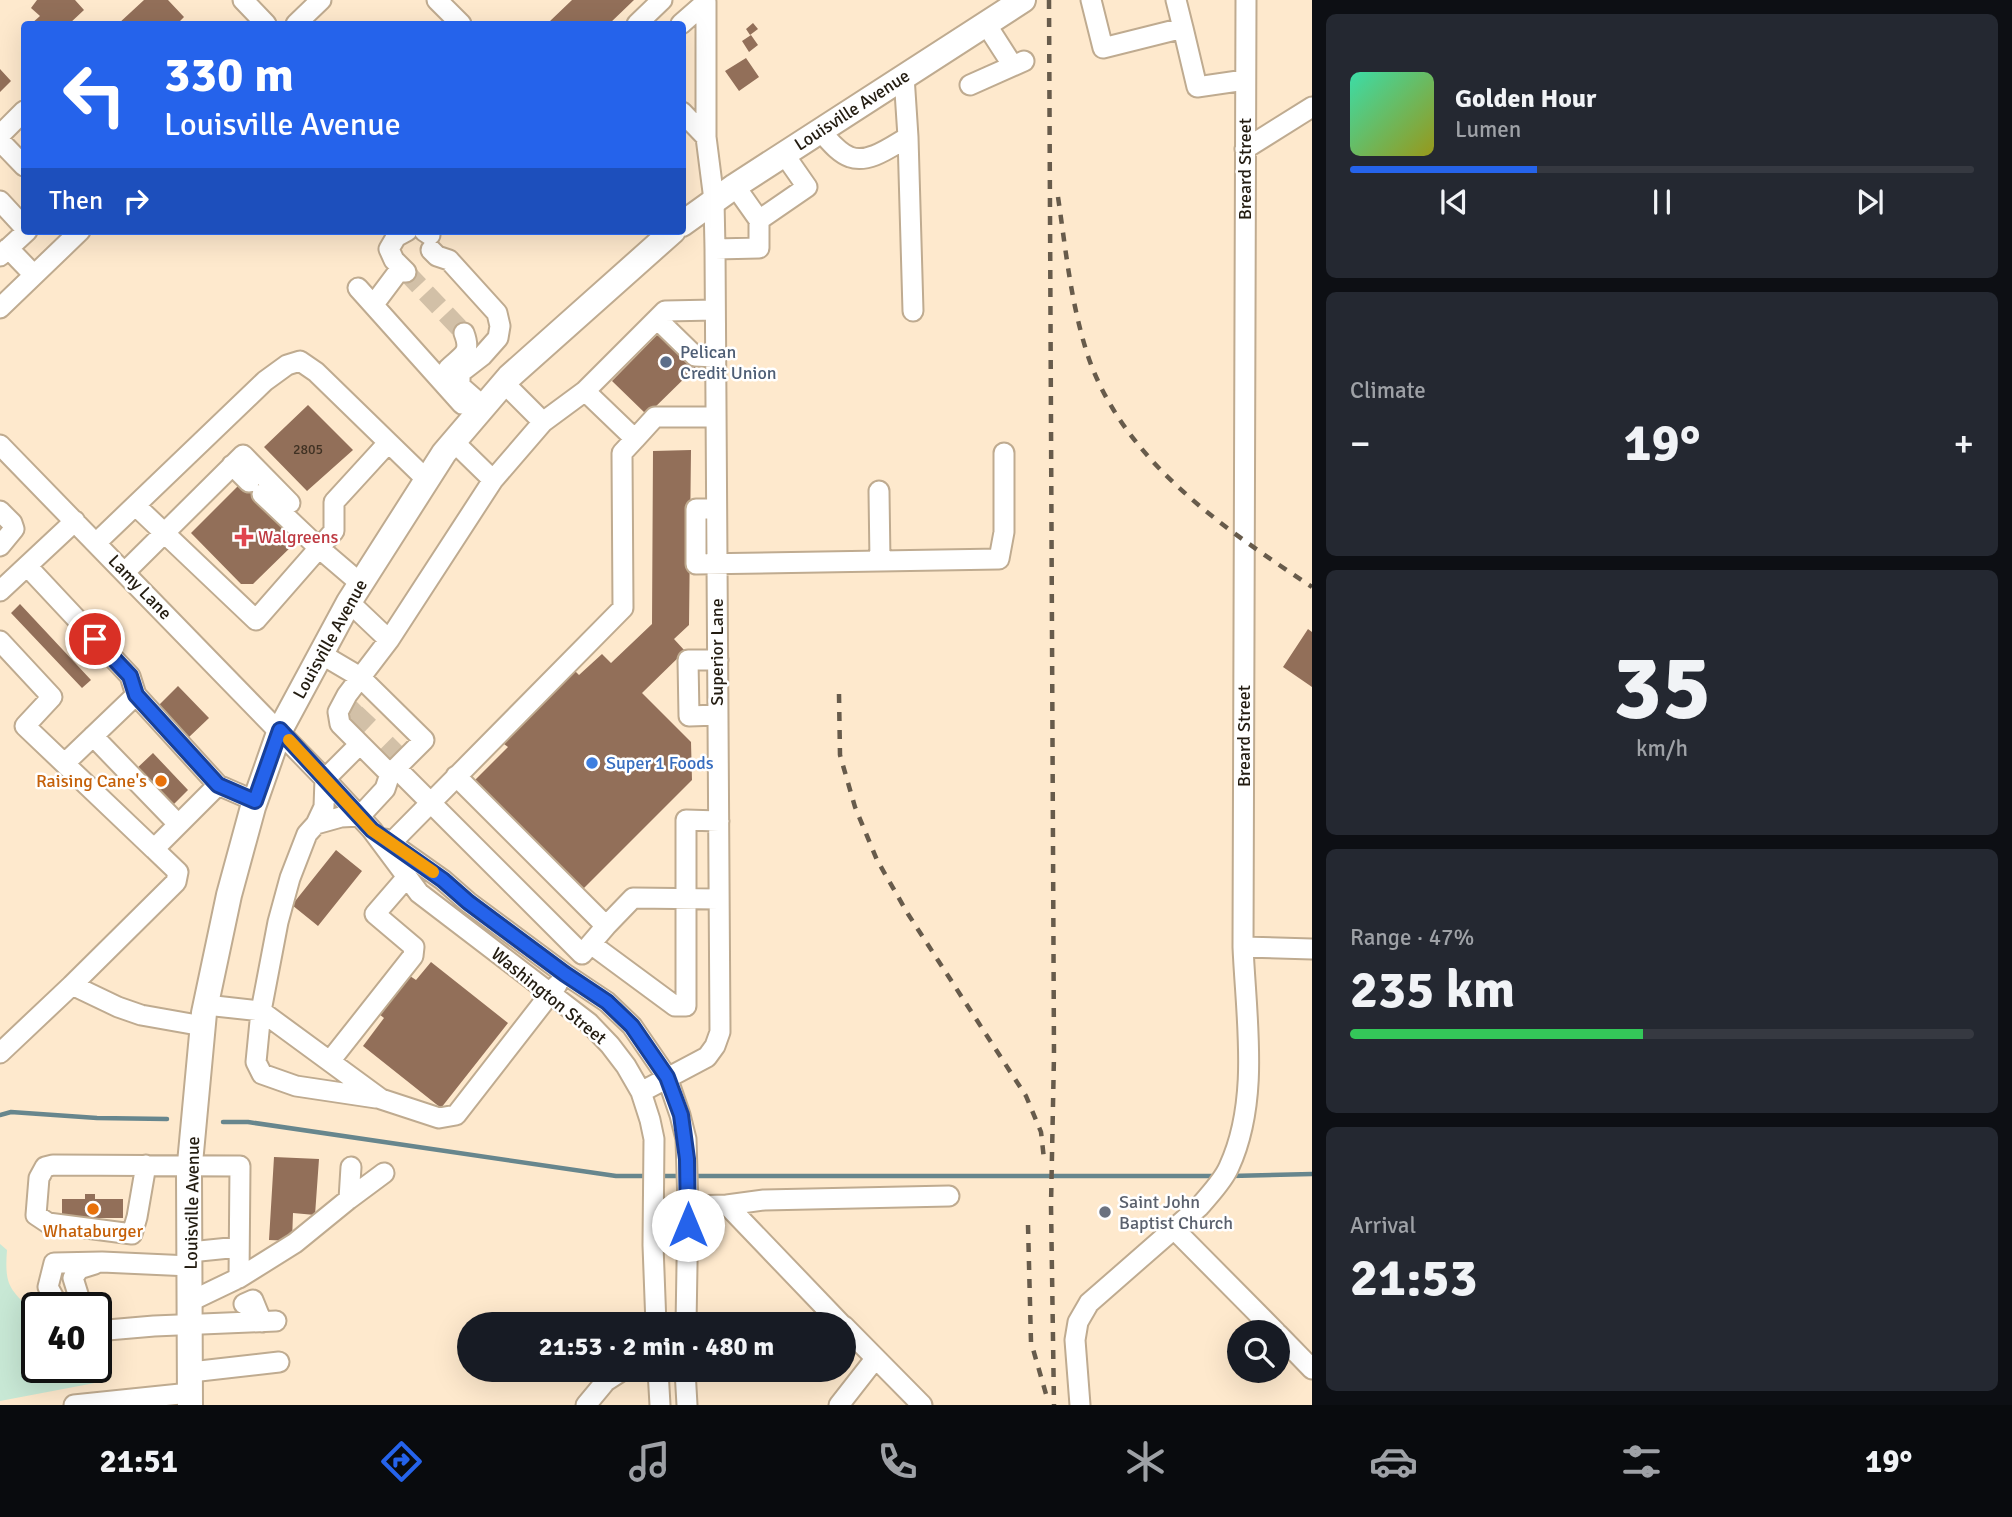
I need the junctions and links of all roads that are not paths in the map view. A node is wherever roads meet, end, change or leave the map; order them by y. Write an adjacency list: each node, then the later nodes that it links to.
1 (243, 0): 9 (street)
2 (321, 0): 10 (street)
3 (438, 0): 11 (street)
4 (662, 0): 12 (street)
5 (1023, 0): 14 (main road, Louisville Avenue)
6 (1177, 0): 15 (street)
7 (1246, 0): 17 (street, Breard Street)
8 (1095, 1): 15 (street)
9 (263, 21)
10 (299, 21)
11 (458, 21)
12 (639, 21)
13 (684, 21): 24 (street, Superior Lane)
14 (986, 24): 16 (main road, Louisville Avenue); 18 (street)
15 (1183, 28): 17 (street)
16 (904, 76): 22 (main road, Louisville Avenue); 25 (street)
17 (1245, 80): 27 (street, Breard Street)
18 (970, 85)
19 (1312, 107): 27 (street)
20 (21, 114): 23 (street)
21 (686, 116): 24 (street)
22 (820, 131): 25 (street); 28 (main road, Louisville Avenue)
23 (0, 135)
24 (706, 137): 31 (street, Superior Lane)
25 (908, 137): 48 (street)
26 (0, 141): 29 (street)
27 (1245, 149): 106 (street, Breard Street)
28 (784, 154): 30 (main road, Louisville Avenue); 34 (street)
29 (21, 163)
30 (735, 186): 31 (main road, Louisville Avenue); 34 (street)
31 (714, 200): 33 (main road, Louisville Avenue); 41 (street, Superior Lane)
32 (0, 201): 35 (street)
33 (686, 219)
34 (759, 220): 41 (street)
35 (21, 224)
36 (21, 234): 42 (street)
37 (76, 235): 43 (street)
38 (400, 235): 45 (street)
39 (665, 235): 53 (main road, Louisville Avenue)
40 (427, 239): 55 (street)
41 (715, 249): 47 (street, Superior Lane)
42 (4, 252): 43 (street)
43 (34, 275): 46 (street)
44 (358, 288): 45 (street)
45 (373, 304): 52 (street)
46 (0, 308)
47 (715, 310): 49 (street); 51 (street, Superior Lane)
48 (913, 311)
49 (657, 319): 51 (street); 54 (street)
50 (464, 333): 52 (street)
51 (715, 357): 56 (street, Superior Lane)
52 (439, 376): 55 (street)
53 (504, 383): 55 (main road, Louisville Avenue); 57 (street)
54 (585, 391): 57 (street); 58 (street)
55 (479, 412): 59 (main road, Louisville Avenue)
56 (716, 417): 58 (street); 75 (street, Superior Lane)
57 (543, 422): 65 (street)
58 (635, 439): 91 (street)
59 (454, 442): 64 (main road, Louisville Avenue); 65 (street)
60 (388, 443): 64 (street); 67 (street); 73 (street)
61 (0, 444): 69 (street, Lamy Lane)
62 (1004, 453): 74 (street)
63 (232, 465): 70 (street); 73 (street); 73 (street)
64 (427, 480): 79 (main road, Louisville Avenue)
65 (493, 480): 80 (street)
66 (879, 491): 74 (street)
67 (136, 506): 70 (street); 72 (street)
68 (0, 511): 71 (street)
69 (75, 521): 72 (street, Lamy Lane); 76 (street)
70 (164, 531): 73 (street); 77 (street)
71 (5, 541)
72 (96, 543): 77 (street, Lamy Lane)
73 (323, 544): 79 (street)
74 (880, 561): 75 (street)
75 (717, 564): 83 (street, Superior Lane)
76 (27, 566): 78 (street); 85 (street)
77 (125, 572): 87 (street, Lamy Lane)
78 (0, 592)
79 (355, 593): 80 (street); 82 (main road, Louisville Avenue)
80 (389, 640): 84 (street)
81 (0, 642): 90 (street)
82 (321, 654): 84 (street); 87 (main road, Louisville Avenue)
83 (718, 660): 86 (street, Superior Lane); 86 (street)
84 (372, 694): 89 (street); 89 (street)
85 (136, 695): 88 (street); 93 (street)
86 (718, 715): 96 (street, Superior Lane)
87 (280, 730): 92 (street, Washington Street); 94 (main road, Louisville Avenue)
88 (93, 736): 90 (street); 98 (street)
89 (369, 747): 92 (street); 95 (street); 97 (street)
90 (65, 764): 101 (street)
91 (457, 776): 95 (street); 105 (street)
92 (325, 779): 97 (street, Washington Street); 99 (street)
93 (218, 785): 94 (street); 98 (street)
94 (255, 801): 113 (main road, Louisville Avenue)
95 (431, 803): 100 (street); 108 (street)
96 (719, 821): 103 (street); 104 (street, Superior Lane)
97 (366, 823): 99 (street); 100 (street, Washington Street); 102 (street, Washington Street)
98 (178, 824): 101 (street)
99 (316, 824): 112 (street)
100 (391, 843): 109 (street, Washington Street)
101 (154, 849): 110 (street)
102 (407, 877): 111 (street, Washington Street); 115 (street)
103 (686, 899): 104 (street); 105 (street); 108 (street)
104 (719, 899): 116 (street, Superior Lane)
105 (606, 926): 108 (street)
106 (1243, 947): 107 (street); 127 (street, Breard Street)
107 (1312, 948)
108 (586, 949): 109 (street)
109 (565, 974): 111 (street); 116 (street, Washington Street)
110 (72, 985): 113 (street); 114 (street)
111 (551, 995): 117 (street, Washington Street); 118 (street)
112 (261, 1011): 113 (street); 115 (street); 118 (street)
113 (204, 1016): 120 (main road, Louisville Avenue)
114 (0, 1054)
115 (330, 1061): 118 (street)
116 (667, 1077): 117 (street, Superior Lane); 125 (street, Washington Street)
117 (641, 1091): 129 (street, Washington Street)
118 (381, 1098)
119 (146, 1165): 119 (street); 120 (street)
120 (190, 1165): 130 (street); 131 (main road, Louisville Avenue)
121 (351, 1167): 124 (street)
122 (384, 1173): 124 (street)
123 (949, 1196): 126 (street)
124 (349, 1199): 133 (street)
125 (688, 1201): 126 (street); 128 (street, Washington Street)
126 (727, 1205): 138 (street)
127 (1174, 1229): 141 (street); 161 (street, Breard Street)
128 (687, 1244): 129 (street); 137 (street, Washington Street)
129 (653, 1245): 136 (street, Washington Street)
130 (239, 1247): 131 (street); 133 (street)
131 (190, 1259): 132 (street); 139 (main road, Louisville Avenue)
132 (102, 1262): 134 (street); 135 (street)
133 (239, 1278): 139 (street)
134 (51, 1292)
135 (77, 1292)
136 (656, 1312)
137 (686, 1312)
138 (830, 1312)
139 (190, 1313): 140 (street); 143 (street); 153 (main road, Louisville Avenue)
140 (233, 1314): 140 (street)
141 (1264, 1320)
142 (112, 1322): 143 (street)
143 (154, 1326): 144 (street)
144 (112, 1330)
145 (856, 1339): 147 (street)
146 (1290, 1346): 149 (street)
147 (875, 1359): 159 (street); 160 (street)
148 (279, 1362): 153 (street)
149 (1312, 1369)
150 (605, 1382): 156 (street)
151 (659, 1382): 157 (street)
152 (686, 1382): 158 (street)
153 (190, 1390): 154 (street)
154 (148, 1401): 155 (street)
155 (74, 1405)
156 (586, 1405)
157 (660, 1405)
158 (687, 1405)
159 (839, 1405)
160 (922, 1405)
161 (1080, 1405)

